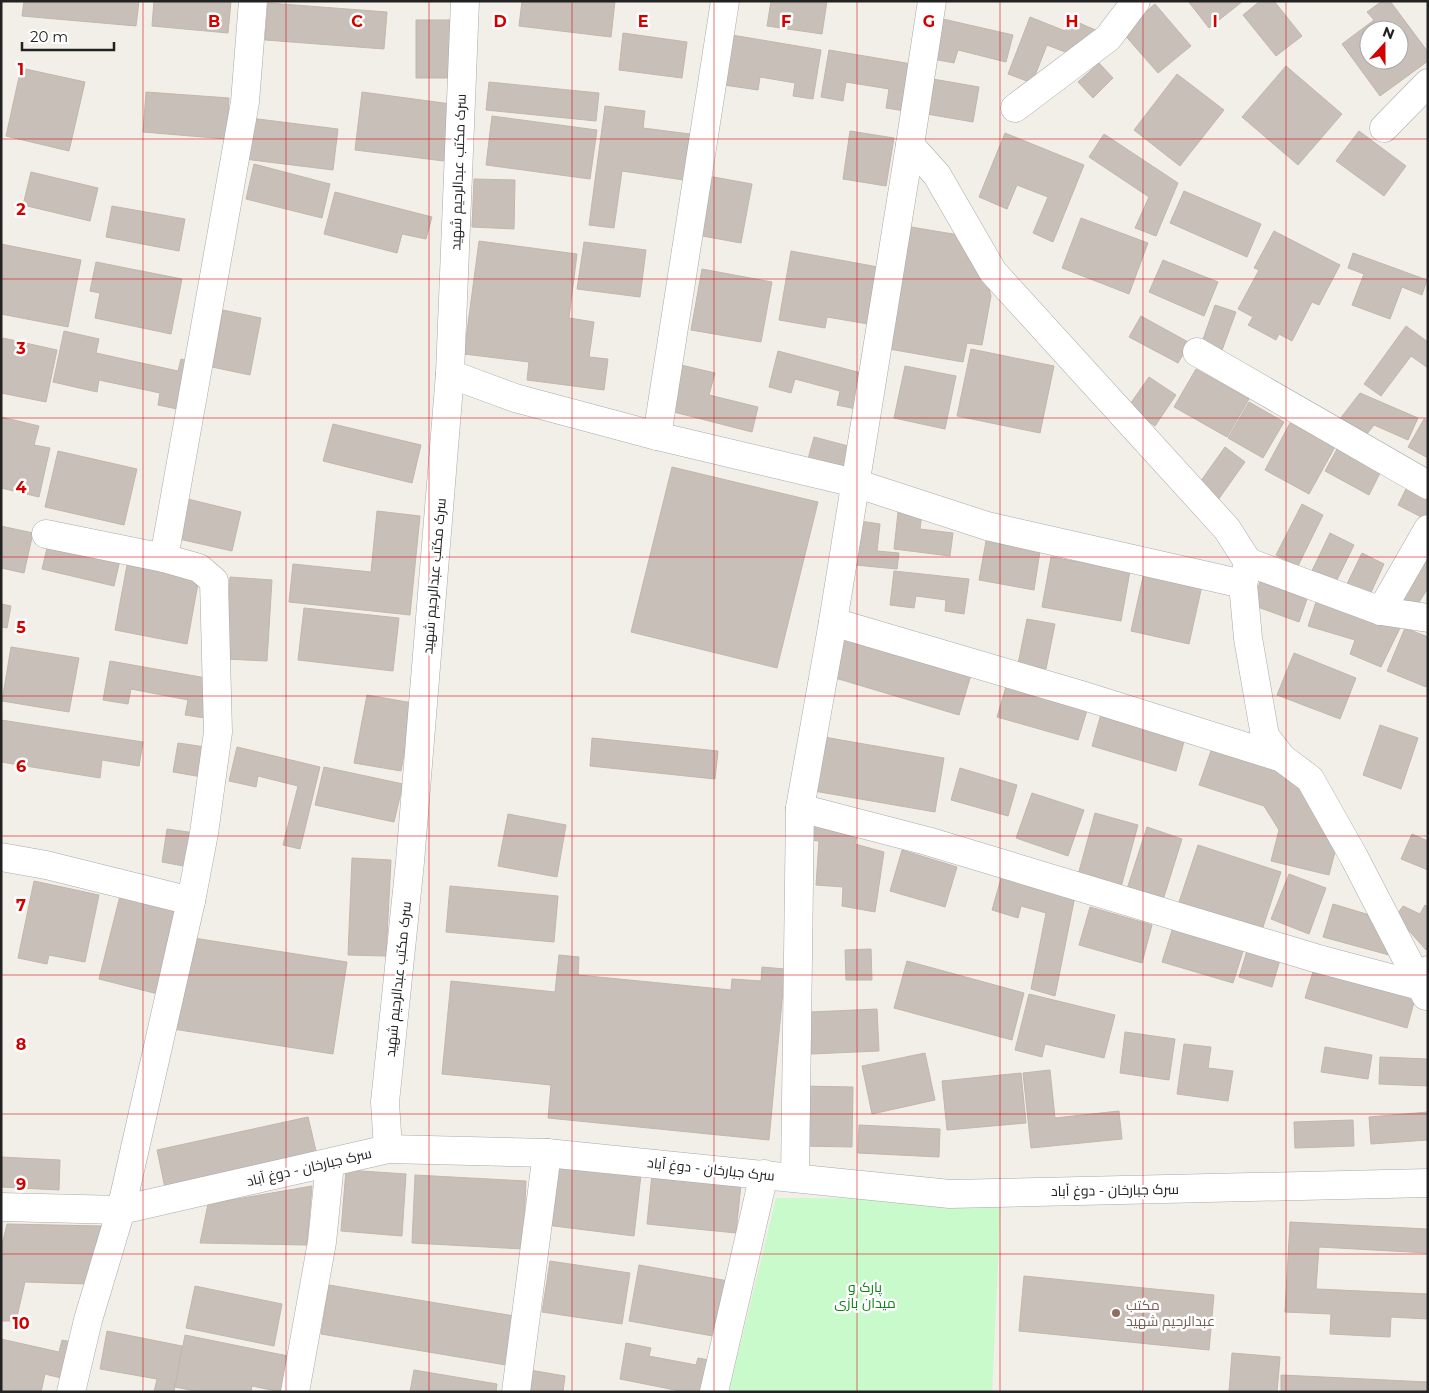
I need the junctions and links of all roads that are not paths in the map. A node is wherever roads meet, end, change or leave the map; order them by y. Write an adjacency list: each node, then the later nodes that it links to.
1 (253, 1): 17 (street)
2 (465, 1): 11 (street, سرک مکتب عبدالرحیم شهید)
3 (725, 1): 12 (street)
4 (932, 1): 9 (street)
5 (1136, 1): 7 (street)
6 (1428, 83): 8 (street)
7 (1015, 108)
8 (1384, 128)
9 (910, 145): 13 (street); 18 (street)
10 (1197, 352): 14 (street)
11 (450, 374): 12 (street); 27 (street, سرک مکتب عبدالرحیم شهید)
12 (657, 436): 13 (street)
13 (855, 483): 18 (street); 21 (street)
14 (1428, 485)
15 (1428, 528): 19 (street)
16 (46, 534): 17 (street)
17 (164, 558): 25 (street)
18 (1246, 573): 19 (street); 22 (street)
19 (1382, 611): 20 (street)
20 (1428, 618)
21 (833, 622): 22 (street); 23 (street)
22 (1282, 758): 26 (street)
23 (800, 808): 26 (street); 31 (street)
24 (1, 857): 25 (street)
25 (191, 900): 34 (street)
26 (1425, 985)
27 (388, 1149): 28 (street, سرک جبارخان - دوغ آباد); 29 (street, سرک جبارخان - دوغ آباد)
28 (547, 1153): 30 (street, سرک جبارخان - دوغ آباد); 37 (street)
29 (330, 1163): 34 (street, سرک جبارخان - دوغ آباد); 36 (street)
30 (764, 1174): 31 (street, سرک جبارخان - دوغ آباد); 38 (street)
31 (794, 1178): 32 (street, سرک جبارخان - دوغ آباد)
32 (1428, 1183)
33 (1, 1207): 34 (street, سرک جبارخان - دوغ آباد)
34 (121, 1210): 35 (street)
35 (71, 1392)
36 (295, 1392)
37 (516, 1392)
38 (714, 1392)

